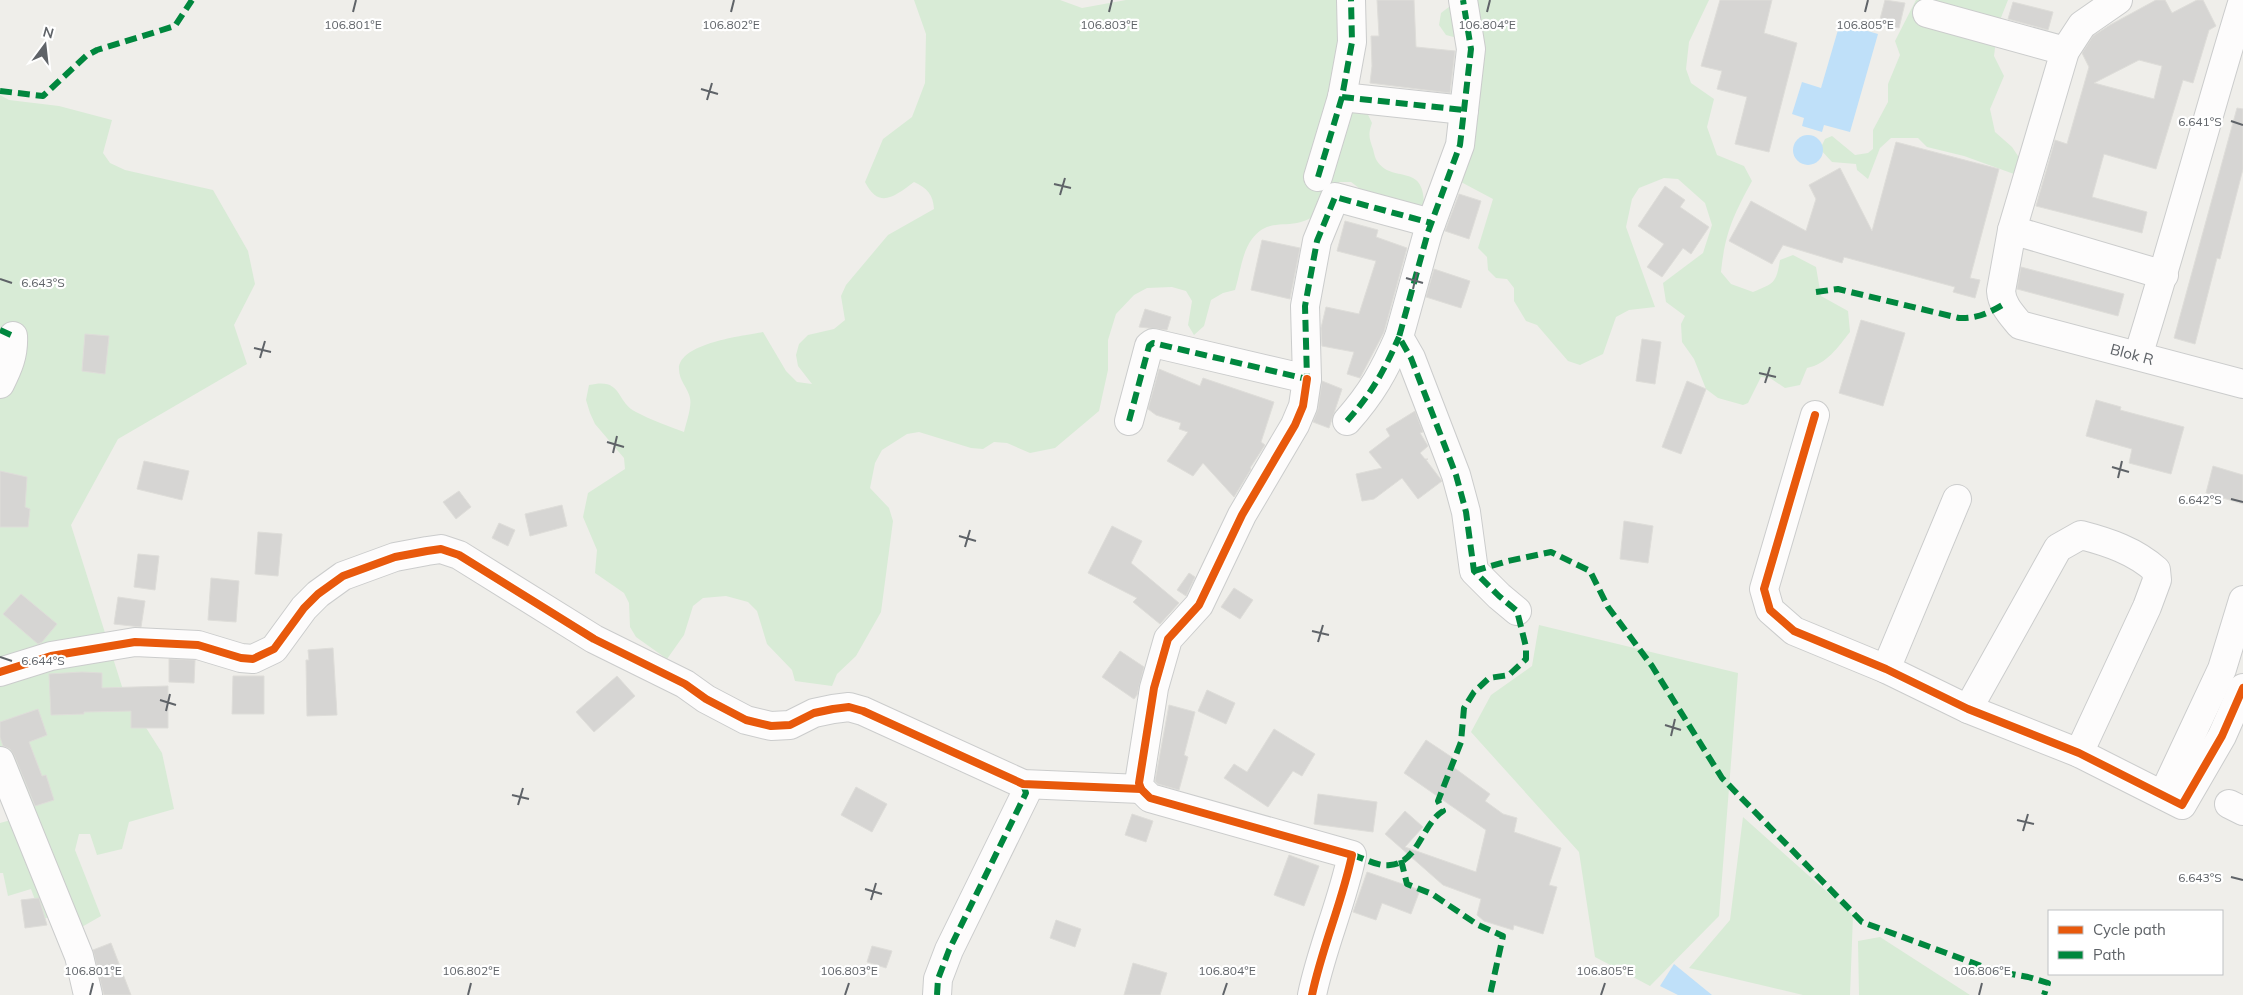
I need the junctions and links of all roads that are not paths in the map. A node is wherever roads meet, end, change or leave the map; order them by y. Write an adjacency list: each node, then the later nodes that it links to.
1 (1351, 0): 7 (street)
2 (1464, 0): 8 (street)
3 (2243, 0): 12 (street)
4 (2101, 4): 6 (street)
5 (1927, 13): 6 (street)
6 (2066, 51): 11 (street)
7 (1342, 96): 8 (street); 9 (street)
8 (1464, 110): 10 (street)
9 (1318, 177)
10 (1432, 223): 14 (street); 16 (street)
11 (2012, 230): 12 (street); 15 (street, Blok R)
12 (2164, 275): 15 (street)
13 (13, 336): 17 (street)
14 (1399, 337): 21 (street); 24 (street)
15 (2138, 356): 18 (street, Blok R)
16 (1307, 378): 20 (street); 32 (street)
17 (0, 384)
18 (2243, 384)
19 (1815, 415): 25 (street)
20 (1129, 421)
21 (1347, 421)
22 (1957, 500): 25 (street)
23 (2243, 600): 33 (street)
24 (1517, 611)
25 (1886, 669): 28 (street)
26 (0, 672): 31 (street)
27 (2243, 688): 33 (street)
28 (1968, 709): 29 (street); 29 (street)
29 (2079, 753): 33 (street)
30 (0, 761): 34 (street)
31 (1023, 784): 32 (street); 35 (street)
32 (1141, 788): 36 (street)
33 (2163, 795)
34 (88, 995)
35 (936, 995)
36 (1312, 995)

